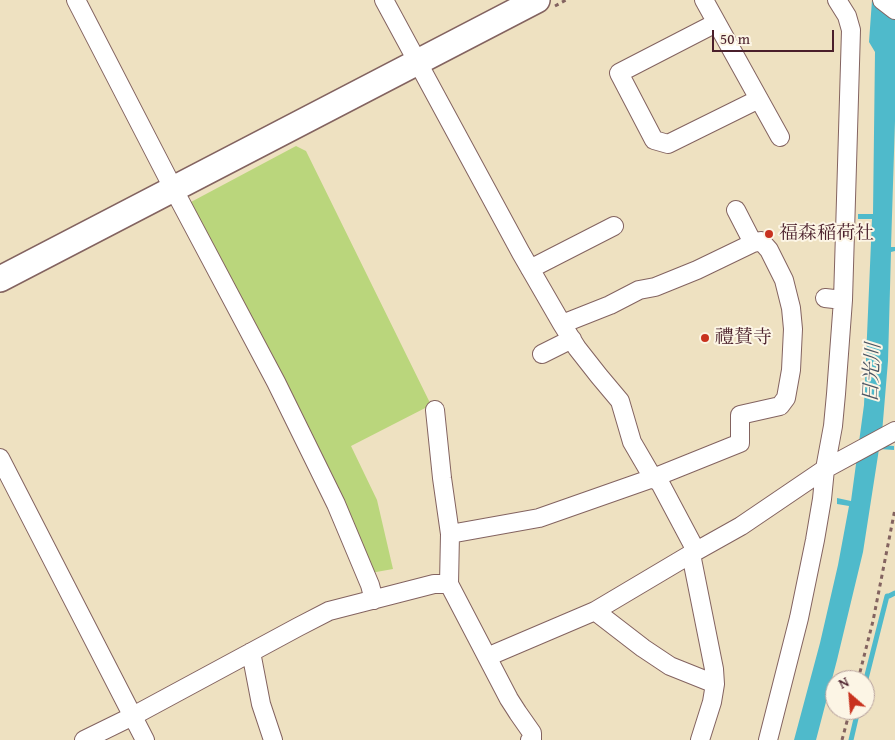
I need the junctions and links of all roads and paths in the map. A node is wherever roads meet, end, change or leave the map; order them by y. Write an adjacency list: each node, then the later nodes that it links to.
1 (76, 0): 12 (street)
2 (384, 0): 9 (street)
3 (537, 0): 9 (street)
4 (704, 0): 8 (street)
5 (837, 0): 19 (street)
6 (882, 0): 7 (street)
7 (895, 10)
8 (716, 23): 10 (street); 10 (street)
9 (418, 62): 12 (street); 16 (street)
10 (758, 99): 11 (street)
11 (780, 137)
12 (173, 188): 17 (street); 31 (street)
13 (736, 210): 15 (street)
14 (614, 226): 16 (street)
15 (753, 243): 20 (street); 26 (street)
16 (530, 269): 20 (street)
17 (0, 278)
18 (825, 298): 19 (street)
19 (843, 300): 25 (street)
20 (567, 331): 21 (street); 26 (street)
21 (542, 354)
22 (436, 410): 28 (street)
23 (895, 431): 25 (street)
24 (0, 458): 37 (street)
25 (825, 469): 29 (street); 44 (street)
26 (653, 478): 28 (street); 29 (street)
27 (895, 509): 35 (path)
28 (450, 534): 30 (street)
29 (691, 554): 32 (street); 36 (street)
30 (450, 584): 31 (street); 34 (street)
31 (374, 600): 33 (street)
32 (596, 611): 34 (street); 36 (street)
33 (251, 652): 37 (street); 41 (street)
34 (487, 657): 42 (street)
35 (861, 670)
36 (715, 684): 43 (street)
37 (133, 716): 39 (street); 40 (street)
38 (847, 720): 45 (path)
39 (84, 740)
40 (145, 740)
41 (273, 740)
42 (530, 740)
43 (700, 740)
44 (768, 740)
45 (842, 740)

